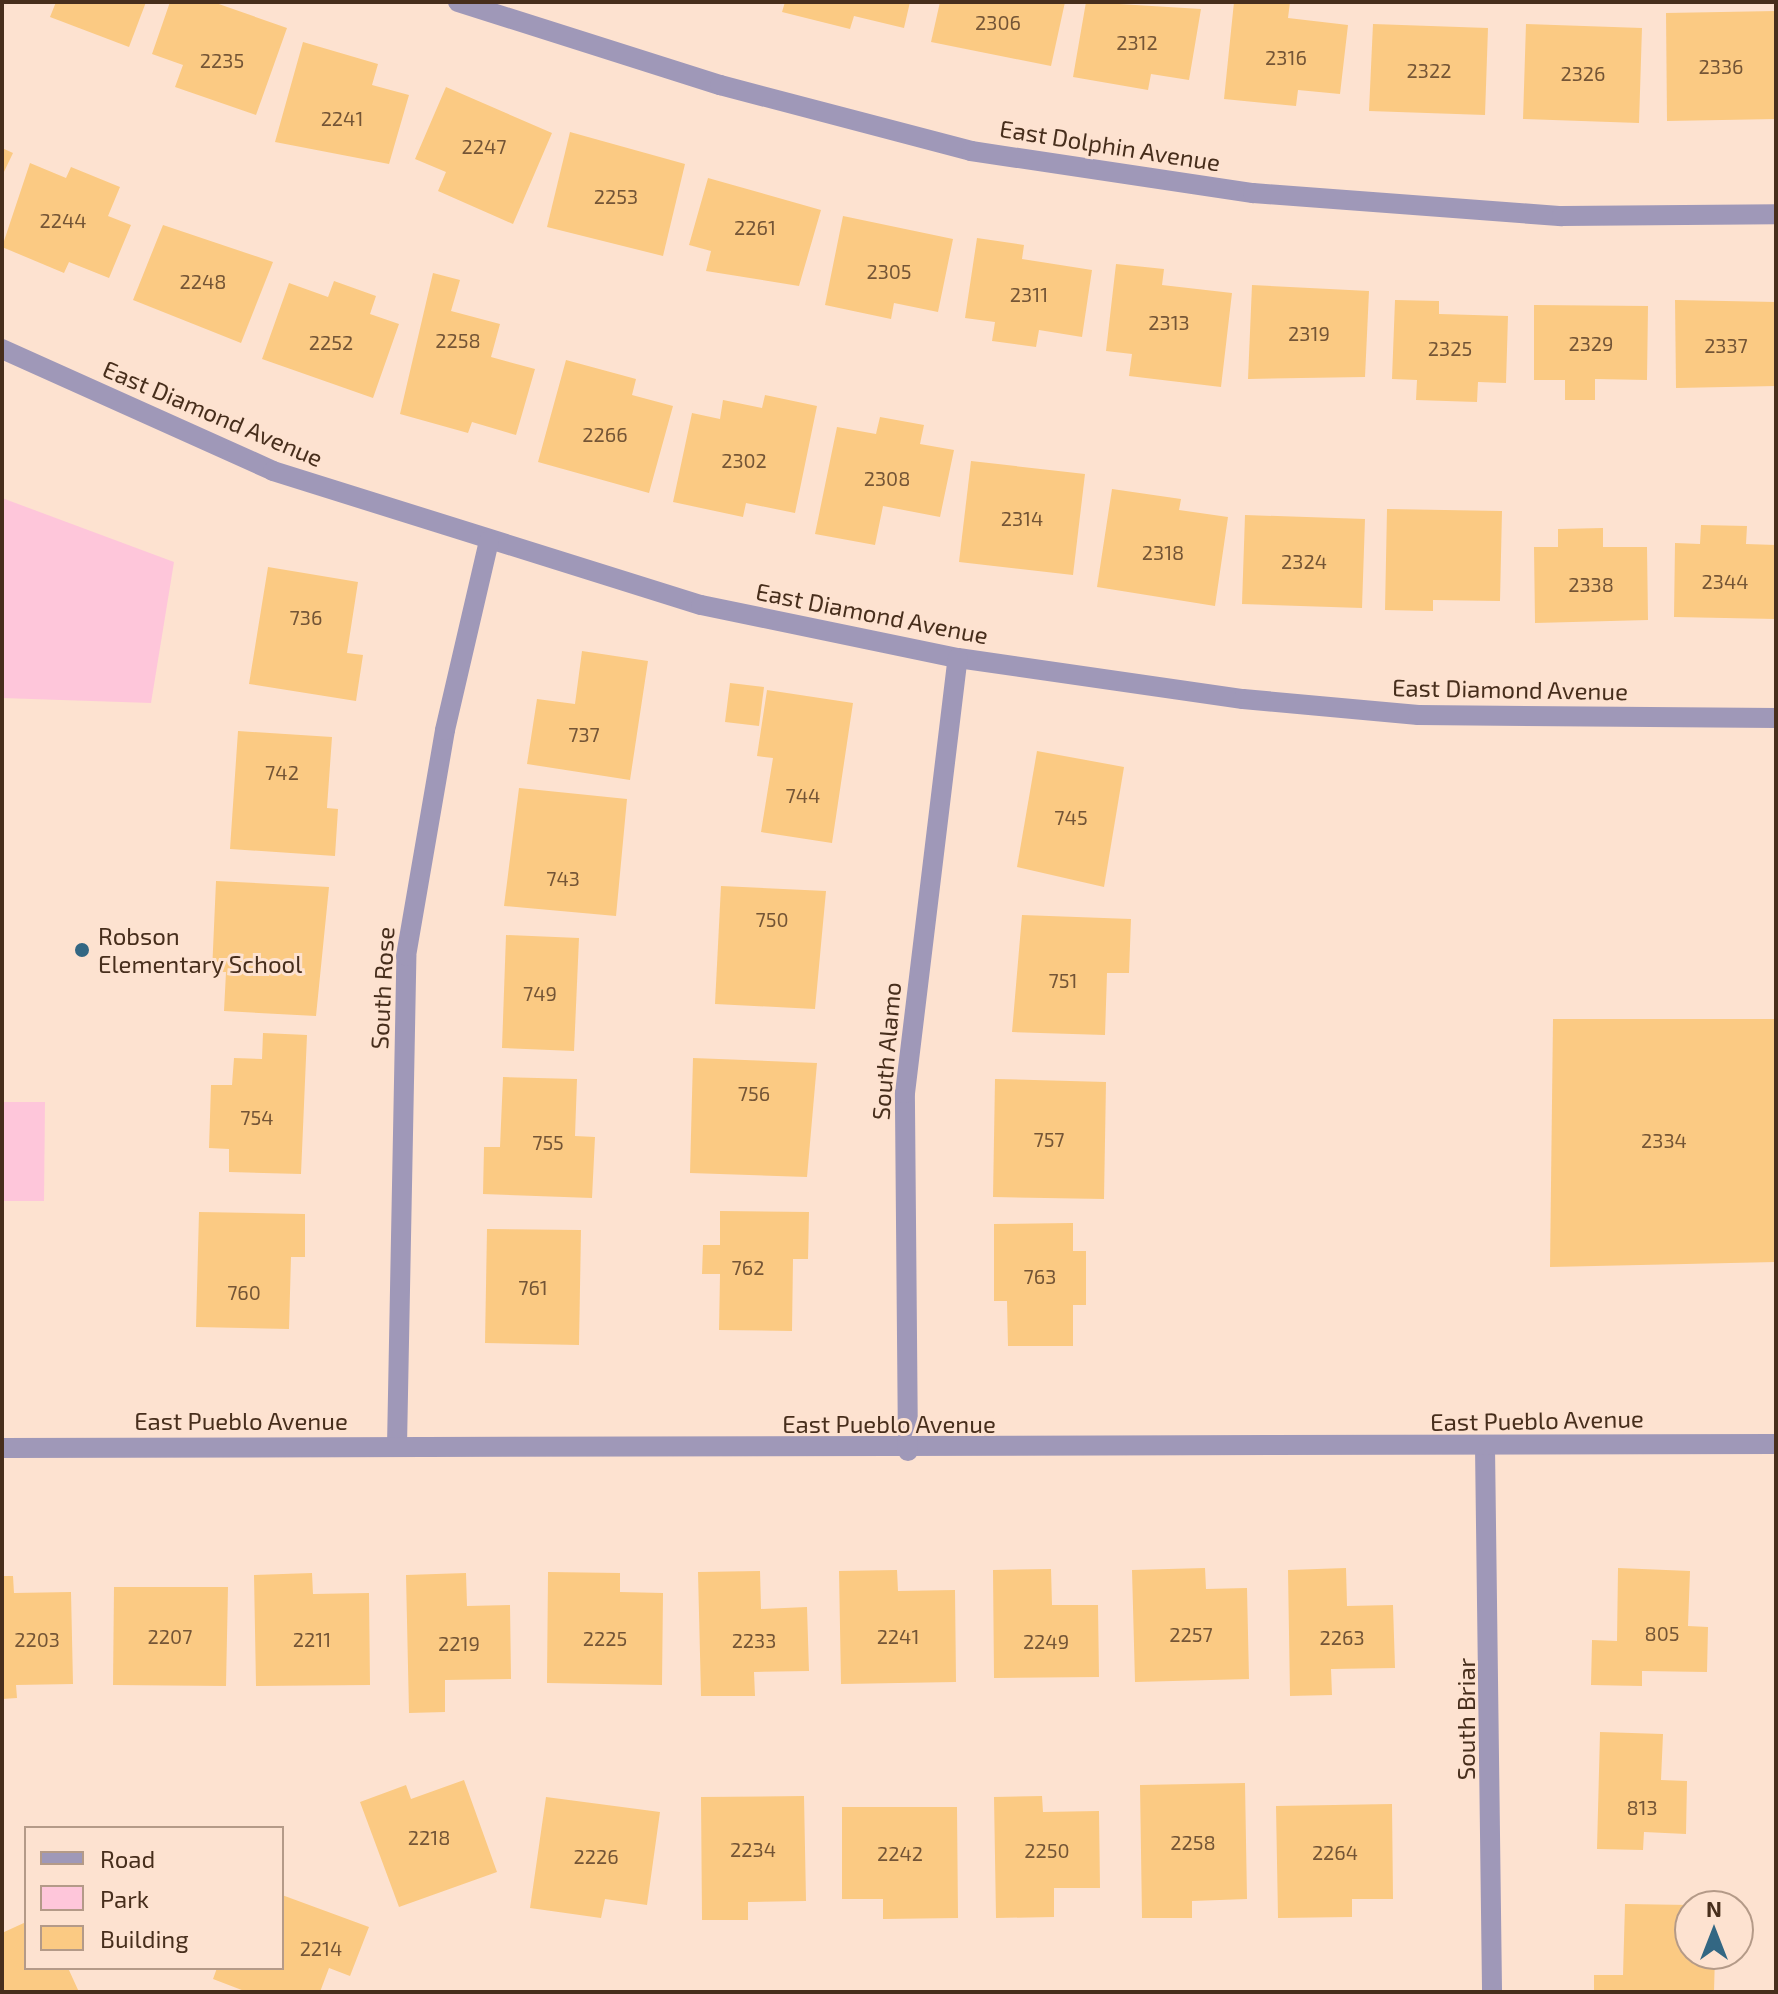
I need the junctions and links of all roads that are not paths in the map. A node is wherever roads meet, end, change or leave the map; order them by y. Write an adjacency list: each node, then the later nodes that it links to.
1 (458, 2): 2 (street, East Dolphin Avenue)
2 (1776, 214)
3 (2, 349): 4 (street, East Diamond Avenue)
4 (489, 541): 5 (street, East Diamond Avenue); 8 (street, South Rose)
5 (958, 658): 6 (street, East Diamond Avenue); 11 (street, South Alamo)
6 (1776, 718)
7 (1776, 1444): 9 (street, East Pueblo Avenue)
8 (397, 1446): 10 (street, East Pueblo Avenue); 11 (street, East Pueblo Avenue)
9 (1485, 1447): 11 (street, East Pueblo Avenue); 12 (street, South Briar)
10 (2, 1448)
11 (908, 1451)
12 (1492, 1992)

